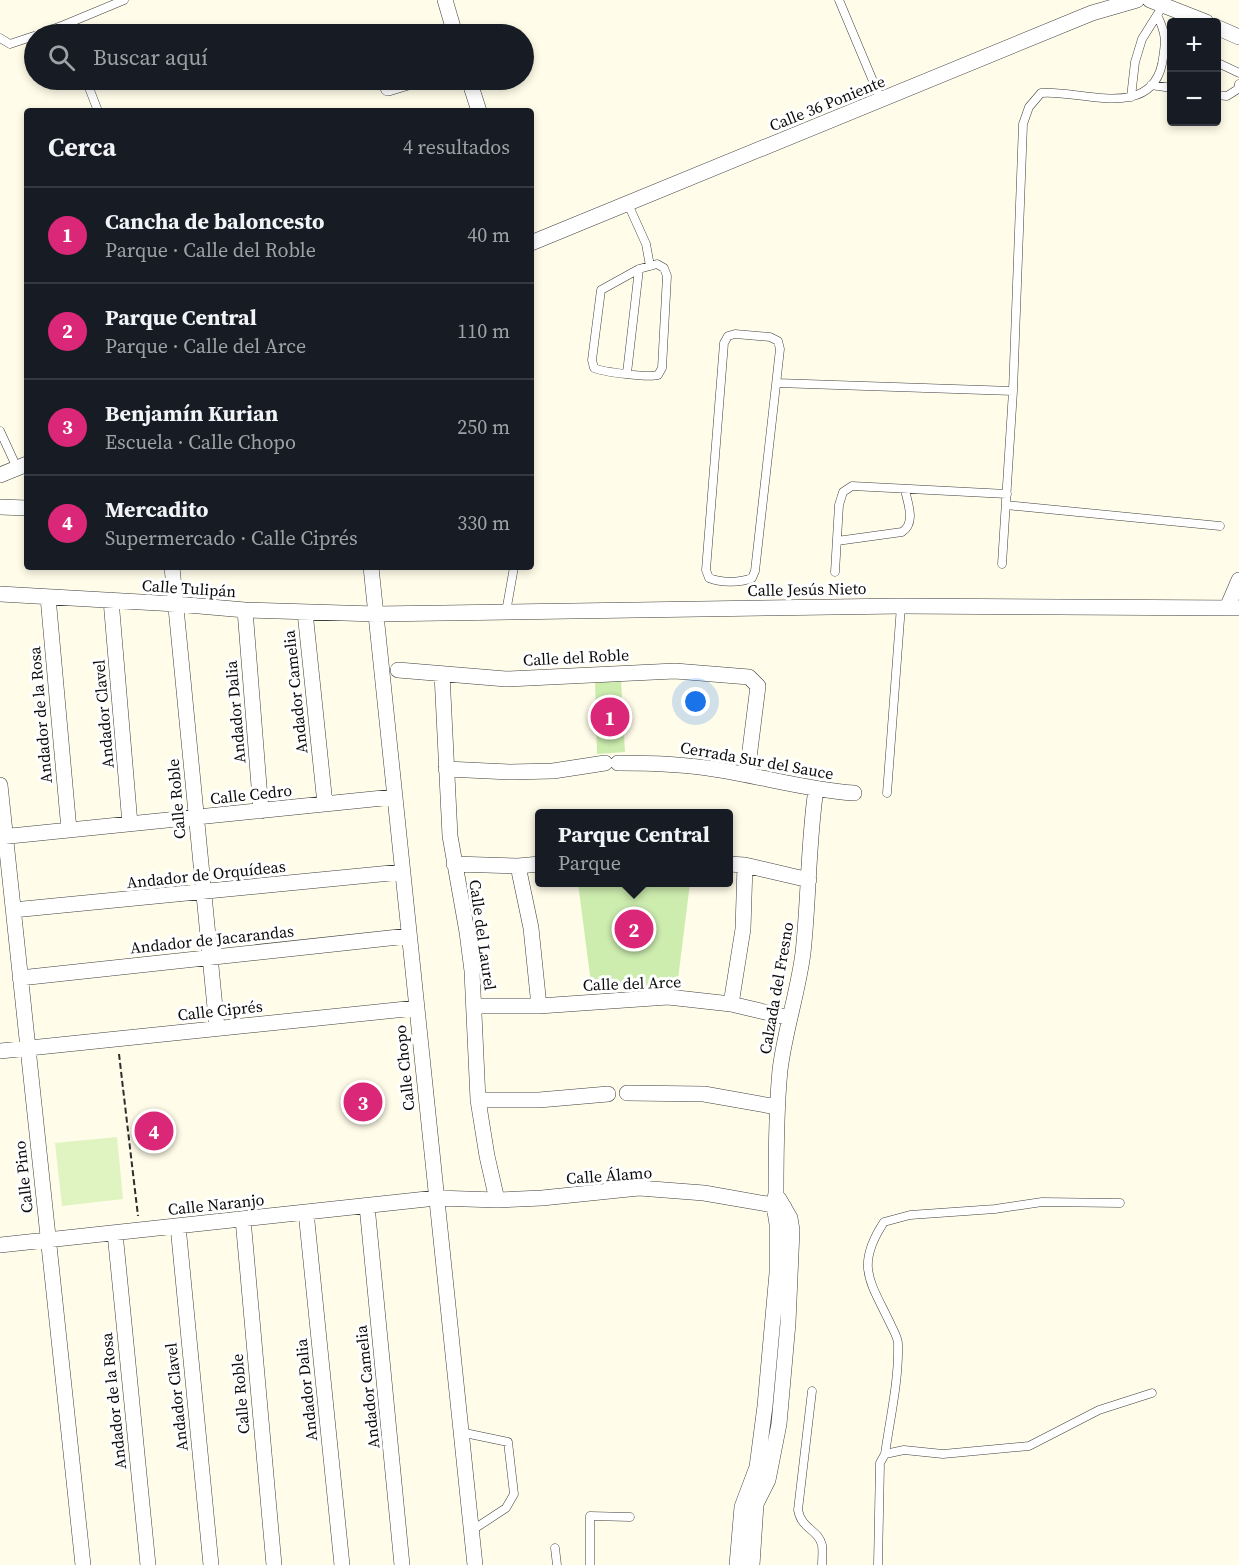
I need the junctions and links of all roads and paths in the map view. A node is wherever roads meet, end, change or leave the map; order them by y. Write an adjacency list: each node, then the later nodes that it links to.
1 (124, 0): 7 (lane)
2 (445, 0): 8 (street)
3 (839, 0): 22 (lane)
4 (1137, 0): 22 (street, Calle 36 Poniente)
5 (1156, 7): 6 (street); 16 (lane); 21 (lane)
6 (1190, 18)
7 (69, 24)
8 (452, 24)
9 (1221, 29): 10 (street)
10 (1239, 37)
11 (0, 38): 12 (lane)
12 (24, 39)
13 (1221, 64): 14 (lane)
14 (1239, 73)
15 (1239, 84): 20 (lane)
16 (1151, 85): 17 (lane); 21 (lane)
17 (1167, 87)
18 (90, 90): 23 (lane)
19 (472, 90): 24 (street)
20 (1221, 95)
21 (1131, 97): 31 (lane)
22 (881, 100): 25 (street, Calle 36 Poniente)
23 (97, 108)
24 (478, 108)
25 (628, 204): 26 (street, Calle 36 Poniente); 27 (lane)
26 (534, 242)
27 (650, 266): 28 (lane); 29 (lane)
28 (639, 269): 29 (lane); 29 (lane)
29 (627, 373)
30 (777, 383): 30 (lane); 31 (lane)
31 (1013, 391): 36 (lane)
32 (0, 433): 33 (lane)
33 (22, 466): 34 (street)
34 (0, 476)
35 (905, 490): 36 (lane); 41 (lane); 41 (lane)
36 (1007, 494): 37 (lane)
37 (1006, 505): 40 (lane); 42 (lane)
38 (0, 507): 39 (street)
39 (24, 508)
40 (1220, 526)
41 (837, 541): 46 (lane)
42 (1002, 564)
43 (172, 570): 51 (street, Calle Roble)
44 (370, 570): 57 (street, Calle Chopo)
45 (513, 570): 56 (lane)
46 (835, 572)
47 (1239, 580): 53 (street)
48 (0, 594): 49 (street, Calle Tulipán)
49 (48, 597): 50 (street, Calle Tulipán); 71 (street, Andador de la Rosa)
50 (111, 600): 51 (street, Calle Tulipán); 70 (street, Andador Clavel)
51 (176, 604): 54 (street, Calle Tulipán); 69 (street, Calle Roble)
52 (901, 606): 53 (street, Calle Jesús Nieto); 56 (street, Calle Jesús Nieto); 65 (lane)
53 (1233, 608)
54 (245, 610): 55 (street, Calle Tulipán); 68 (street, Andador Dalia)
55 (305, 612): 57 (street, Calle Tulipán); 67 (street, Andador Camelia)
56 (506, 612): 57 (street, Calle Jesús Nieto)
57 (376, 614): 66 (street, Calle Chopo)
58 (398, 670): 59 (street, Calle del Roble)
59 (442, 674): 60 (street, Calle del Laurel); 61 (street, Calle del Roble)
60 (446, 769): 61 (street, Cerrada Sur del Sauce); 73 (street, Calle del Laurel)
61 (747, 774): 63 (street, Cerrada Sur del Sauce)
62 (0, 785): 72 (street, Calle Pino)
63 (816, 789): 64 (street, Cerrada Sur del Sauce); 79 (street, Calzada del Fresno)
64 (854, 793)
65 (887, 793)
66 (393, 797): 67 (street, Calle Cedro); 78 (street, Calle Chopo)
67 (324, 804): 68 (street, Calle Cedro)
68 (261, 811): 69 (street, Calle Cedro)
69 (195, 818): 70 (street, Calle Cedro); 80 (street, Calle Roble)
70 (130, 824): 71 (street, Calle Cedro)
71 (69, 830): 72 (street, Calle Cedro)
72 (3, 837): 81 (street, Calle Pino)
73 (454, 864): 76 (street); 86 (street, Calle del Laurel)
74 (535, 864): 76 (street)
75 (733, 864): 77 (street)
76 (518, 866): 87 (street)
77 (745, 866): 79 (street); 85 (street)
78 (401, 872): 80 (street, Andador de Orquídeas); 82 (street, Calle Chopo)
79 (809, 880): 89 (street, Calzada del Fresno)
80 (203, 892): 81 (street, Andador de Orquídeas); 83 (street, Calle Roble)
81 (13, 910): 84 (street, Calle Pino)
82 (408, 936): 83 (street, Andador de Jacarandas); 88 (street, Calle Chopo)
83 (210, 957): 84 (street, Andador de Jacarandas); 90 (street, Calle Roble)
84 (20, 978): 92 (street, Calle Pino)
85 (731, 1004): 87 (street, Calle del Arce); 89 (street, Calle del Arce)
86 (474, 1006): 87 (street, Calle del Arce); 96 (street, Calle del Laurel)
87 (539, 1006)
88 (416, 1008): 90 (street, Calle Ciprés); 98 (street, Calle Chopo)
89 (790, 1018): 97 (street, Calzada del Fresno)
90 (217, 1028): 91 (street, Calle Ciprés)
91 (117, 1038): 92 (street, Calle Ciprés); 106 (path)
92 (28, 1048): 93 (street, Calle Ciprés); 108 (street, Calle Pino)
93 (0, 1051)
94 (627, 1093): 97 (street)
95 (608, 1094): 96 (street)
96 (478, 1100): 99 (street, Calle del Laurel)
97 (777, 1107): 100 (street, Calzada del Fresno)
98 (436, 1198): 99 (street, Calle Álamo); 102 (street, Calle Naranjo); 112 (street, Calle Chopo)
99 (497, 1200): 100 (street, Calle Álamo)
100 (778, 1202): 116 (street, Calzada del Fresno)
101 (1120, 1203): 113 (lane)
102 (368, 1206): 103 (street, Calle Naranjo); 123 (street, Andador Camelia)
103 (306, 1212): 104 (street, Calle Naranjo); 122 (street, Andador Dalia)
104 (243, 1219): 105 (street, Calle Naranjo); 121 (street, Calle Roble)
105 (178, 1226): 106 (street, Calle Naranjo); 120 (street, Andador Clavel)
106 (139, 1230): 107 (street, Calle Naranjo)
107 (115, 1233): 108 (street, Calle Naranjo); 119 (street, Andador de la Rosa)
108 (48, 1240): 109 (street, Calle Naranjo); 118 (street, Calle Pino)
109 (0, 1245)
110 (812, 1391): 129 (lane)
111 (1152, 1393): 113 (lane)
112 (460, 1432): 115 (street, Calle Chopo); 115 (lane)
113 (885, 1454): 130 (lane)
114 (630, 1517): 126 (lane)
115 (471, 1531): 124 (street, Calle Chopo)
116 (746, 1537): 127 (street, Calzada del Fresno); 128 (street, Calzada del Fresno)
117 (555, 1548): 125 (lane)
118 (83, 1565)
119 (148, 1565)
120 (211, 1565)
121 (274, 1565)
122 (342, 1565)
123 (402, 1565)
124 (474, 1565)
125 (557, 1565)
126 (590, 1565)
127 (737, 1565)
128 (752, 1565)
129 (822, 1565)
130 (878, 1565)

